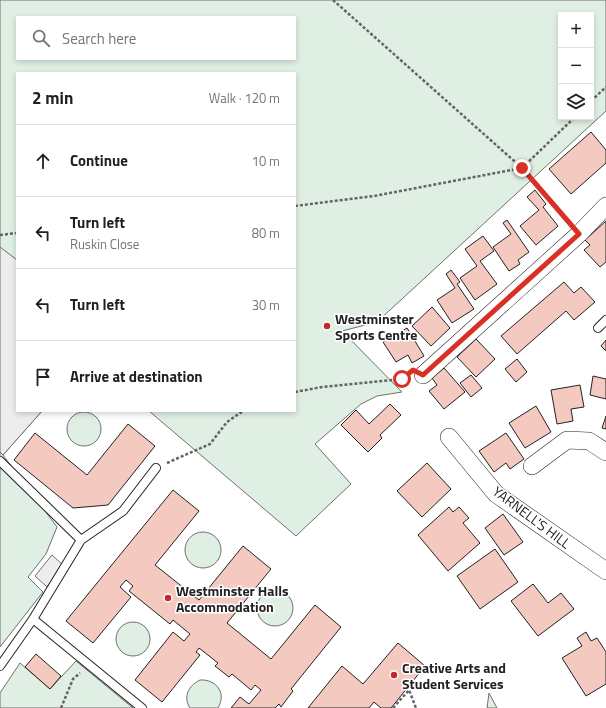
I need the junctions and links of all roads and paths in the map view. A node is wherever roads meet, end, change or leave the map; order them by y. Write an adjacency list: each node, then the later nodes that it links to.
1 (333, 0): 5 (path)
2 (606, 87): 3 (path)
3 (594, 98)
4 (572, 120): 5 (path)
5 (522, 168): 6 (path); 9 (path)
6 (296, 206)
7 (606, 206): 9 (street)
8 (16, 233): 10 (path)
9 (579, 234): 13 (street)
10 (0, 235)
11 (606, 320): 12 (lane)
12 (598, 328)
13 (423, 375): 14 (path)
14 (296, 392)
15 (242, 412): 20 (path)
16 (449, 437): 22 (street, YARNELL'S HILL)
17 (606, 452): 19 (street)
18 (0, 461): 21 (lane)
19 (532, 466)
20 (156, 468): 21 (lane)
21 (81, 540): 23 (lane)
22 (606, 571)
23 (33, 619): 24 (lane); 25 (lane)
24 (89, 664): 26 (path); 27 (lane)
25 (0, 666)
26 (61, 708)
27 (142, 708)
28 (393, 708): 29 (path)
29 (416, 708)

